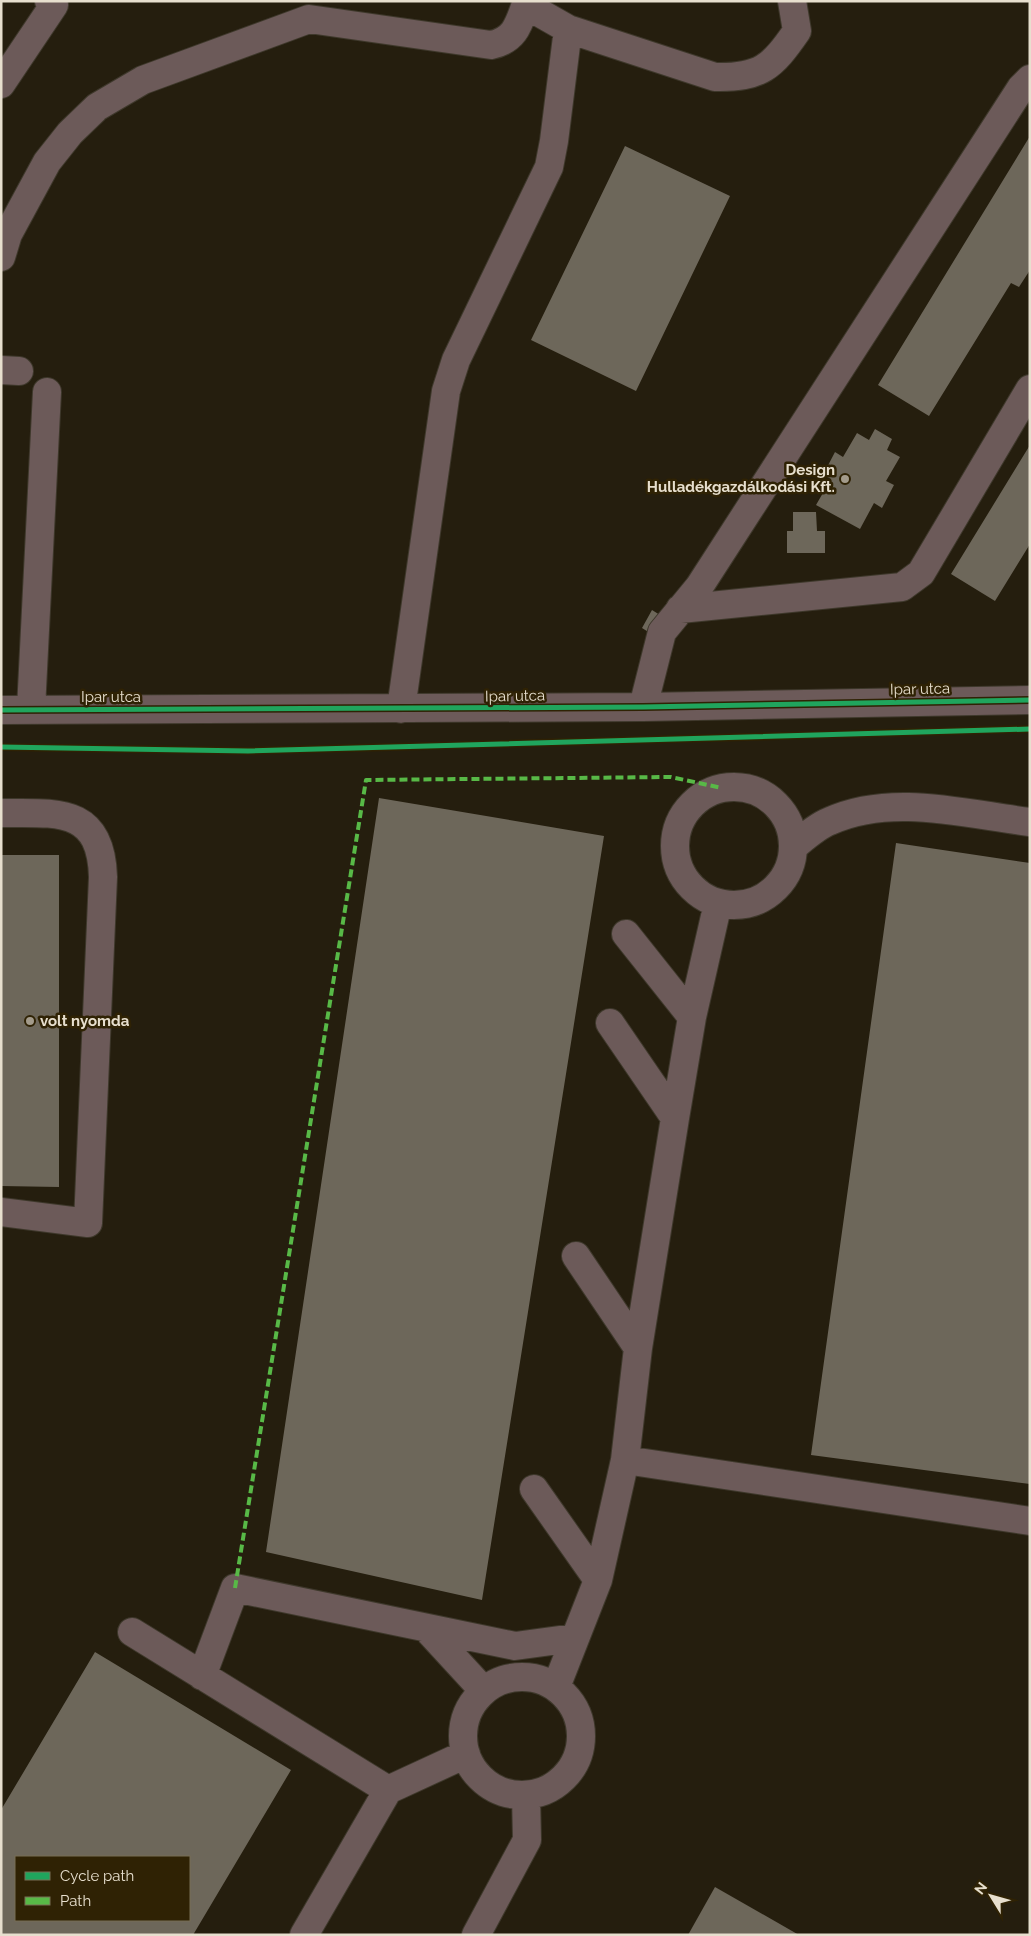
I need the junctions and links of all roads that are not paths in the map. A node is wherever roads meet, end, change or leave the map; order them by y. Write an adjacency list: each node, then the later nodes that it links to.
1 (48, 1): 6 (street)
2 (792, 1): 4 (street)
3 (527, 3): 4 (street); 7 (street)
4 (568, 29): 14 (street)
5 (1030, 79): 10 (street)
6 (1, 84)
7 (1, 257)
8 (1030, 389): 10 (street)
9 (47, 392): 13 (street)
10 (680, 609): 12 (street)
11 (1030, 700): 12 (street, Ipar utca)
12 (643, 707): 14 (street, Ipar utca)
13 (31, 709): 14 (street, Ipar utca); 15 (street, Ipar utca)
14 (401, 709)
15 (1, 710)
16 (1, 813): 24 (street)
17 (1030, 822): 18 (street)
18 (793, 847): 19 (street); 19 (street)
19 (718, 903): 21 (street)
20 (626, 934): 21 (street)
21 (692, 1017): 23 (street)
22 (610, 1023): 23 (street)
23 (675, 1118): 26 (street)
24 (1, 1212)
25 (576, 1256): 26 (street)
26 (638, 1348): 27 (street)
27 (625, 1460): 29 (street); 30 (street)
28 (534, 1489): 30 (street)
29 (1030, 1521)
30 (598, 1580): 33 (street)
31 (427, 1629): 33 (street); 34 (street); 36 (street)
32 (132, 1632): 34 (street)
33 (574, 1638): 35 (street)
34 (202, 1676): 38 (street)
35 (556, 1687): 36 (street); 39 (street)
36 (484, 1691): 37 (street)
37 (466, 1754): 38 (street); 39 (street)
38 (388, 1790): 40 (street)
39 (526, 1795): 41 (street)
40 (304, 1935)
41 (476, 1935)

